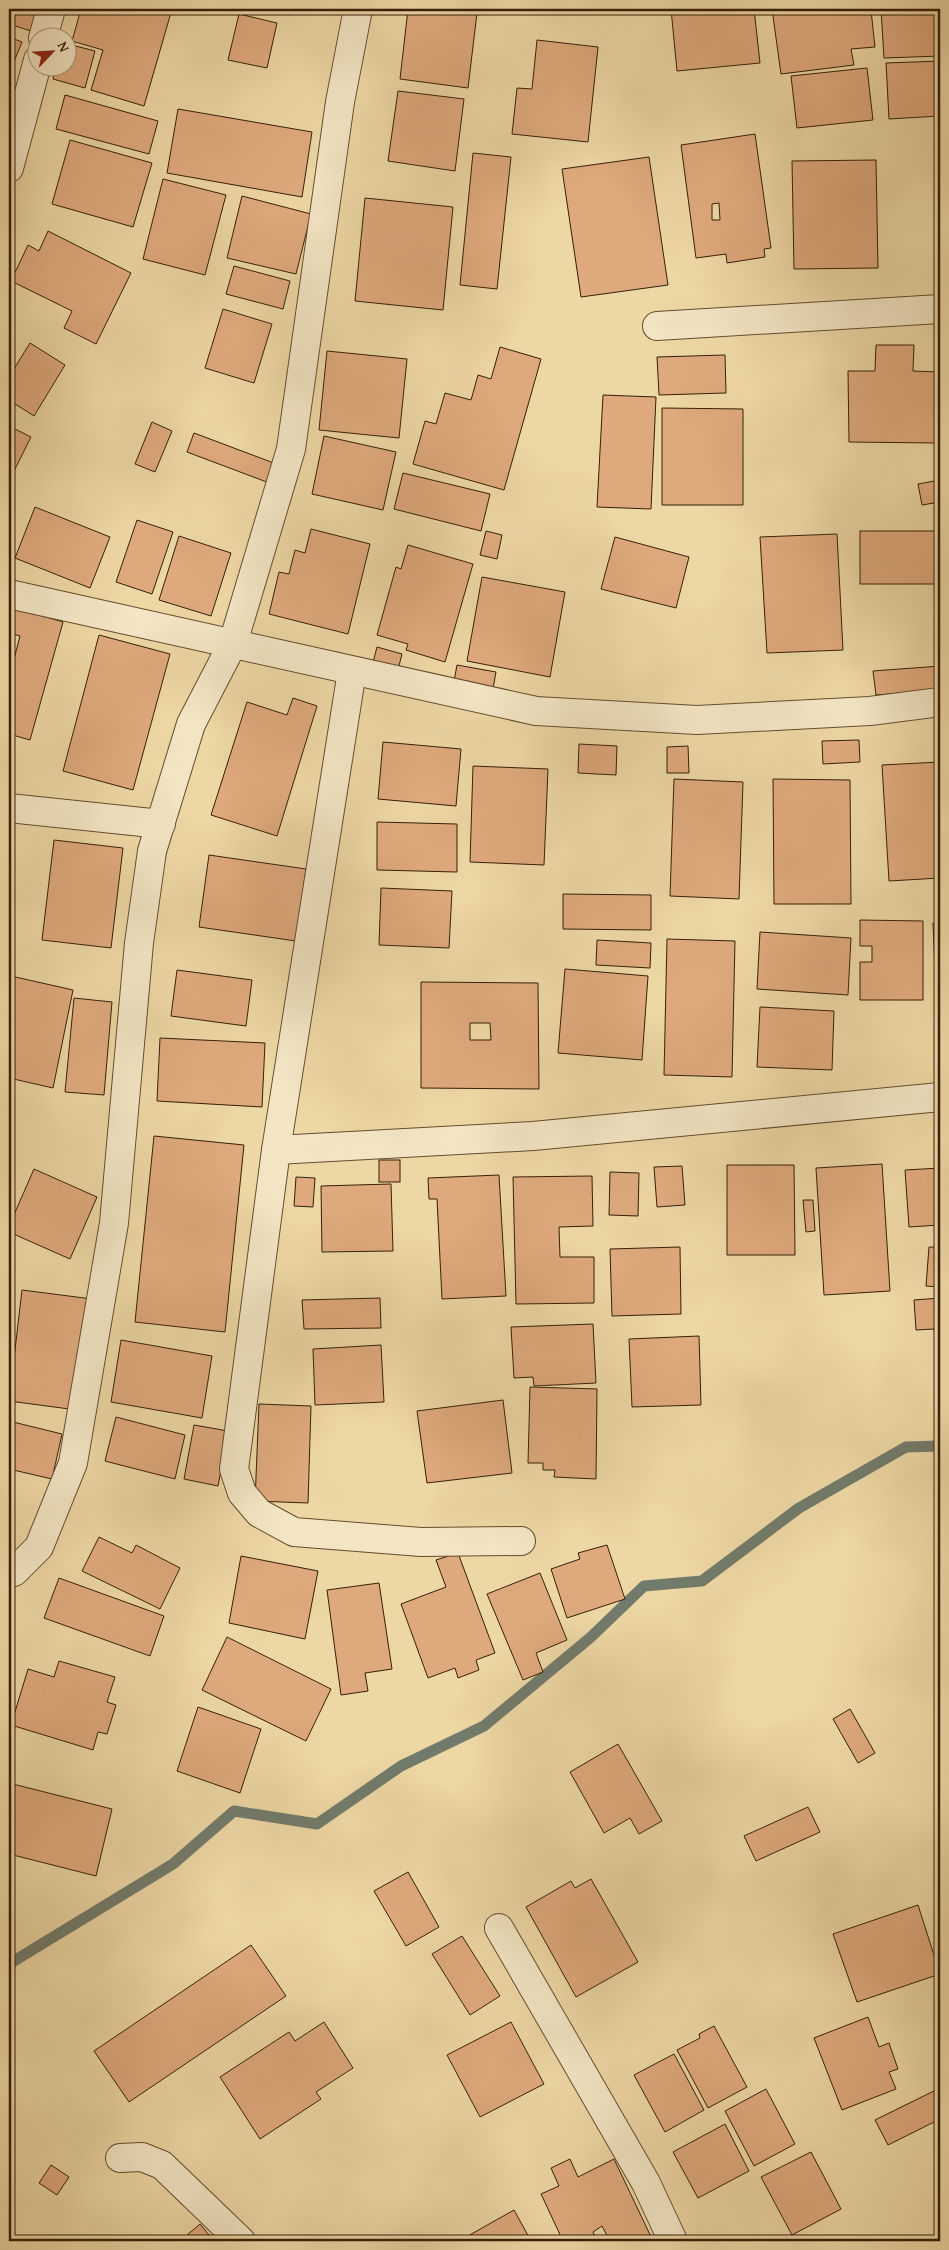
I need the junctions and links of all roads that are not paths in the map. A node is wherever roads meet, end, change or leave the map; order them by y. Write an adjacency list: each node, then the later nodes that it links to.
1 (51, 9): 3 (street)
2 (358, 9): 9 (street)
3 (46, 28)
4 (33, 78): 5 (street)
5 (9, 168)
6 (940, 309): 7 (street)
7 (656, 326)
8 (9, 594): 9 (street)
9 (233, 643): 10 (street); 13 (street)
10 (352, 671): 11 (street); 15 (street)
11 (940, 702)
12 (9, 808): 13 (street)
13 (161, 824): 17 (street)
14 (940, 1097): 15 (street)
15 (276, 1150): 16 (street)
16 (521, 1541)
17 (9, 1573)
18 (499, 1928): 21 (street)
19 (120, 2158): 20 (street)
20 (241, 2241)
21 (673, 2241)

